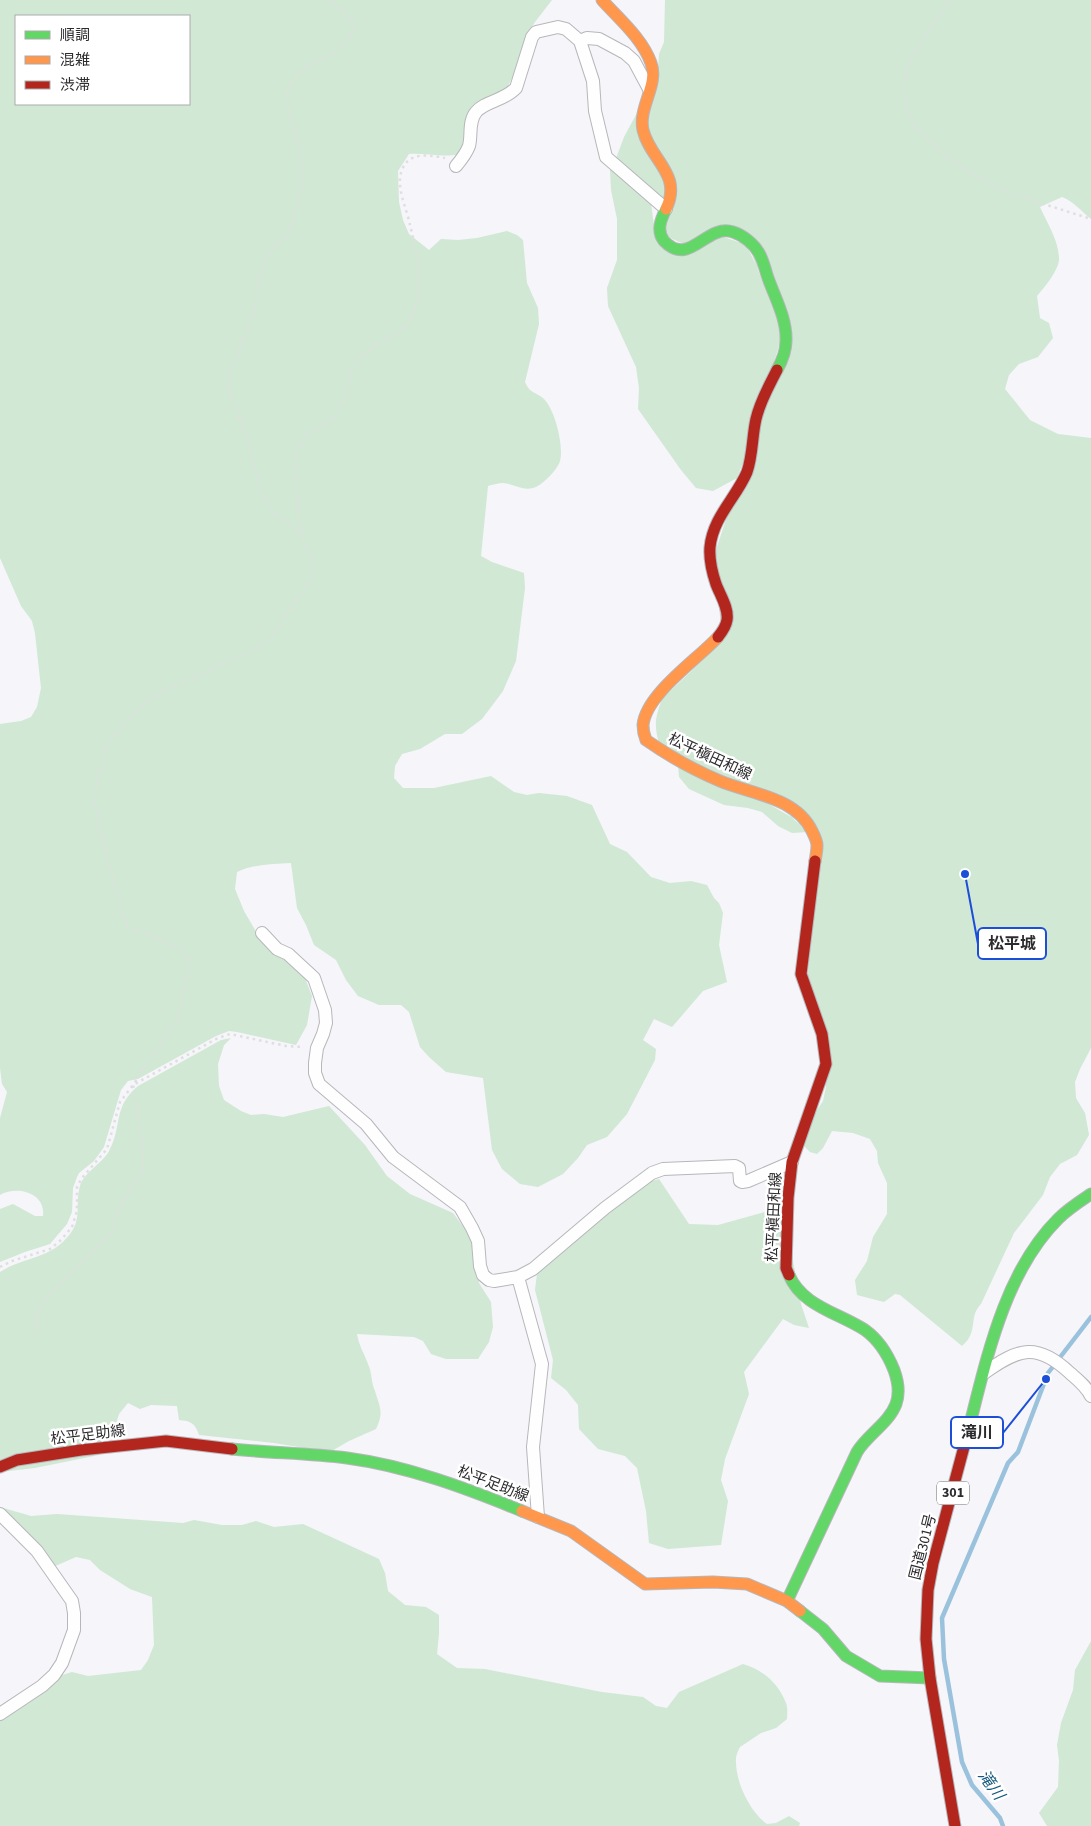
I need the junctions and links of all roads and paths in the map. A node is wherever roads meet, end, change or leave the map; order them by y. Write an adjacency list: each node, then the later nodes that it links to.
1 (324, 0): 9 (path)
2 (602, 0): 5 (main road, 松平槇田和線)
3 (951, 0): 8 (path)
4 (580, 42): 5 (street); 6 (street); 7 (street)
5 (649, 89): 7 (main road, 松平槇田和線)
6 (459, 162): 9 (path)
7 (666, 209): 13 (main road, 松平槇田和線)
8 (1091, 219)
9 (301, 532): 12 (path)
10 (262, 932): 11 (street)
11 (317, 1048): 12 (path); 16 (street)
12 (133, 1085): 15 (path); 17 (path)
13 (792, 1162): 16 (street); 23 (main road, 松平槇田和線)
14 (1091, 1194): 18 (main road, 国道301号 / 301)
15 (0, 1267)
16 (518, 1277): 22 (street)
17 (37, 1335)
18 (984, 1374): 19 (street); 24 (main road, 国道301号 / 301)
19 (1091, 1396)
20 (0, 1468): 22 (main road, 松平足助線)
21 (0, 1514): 25 (street)
22 (538, 1517): 23 (main road, 松平足助線)
23 (787, 1601): 24 (main road, 松平足助線)
24 (930, 1678): 26 (main road, 国道301号 / 301)
25 (0, 1714)
26 (955, 1826)

